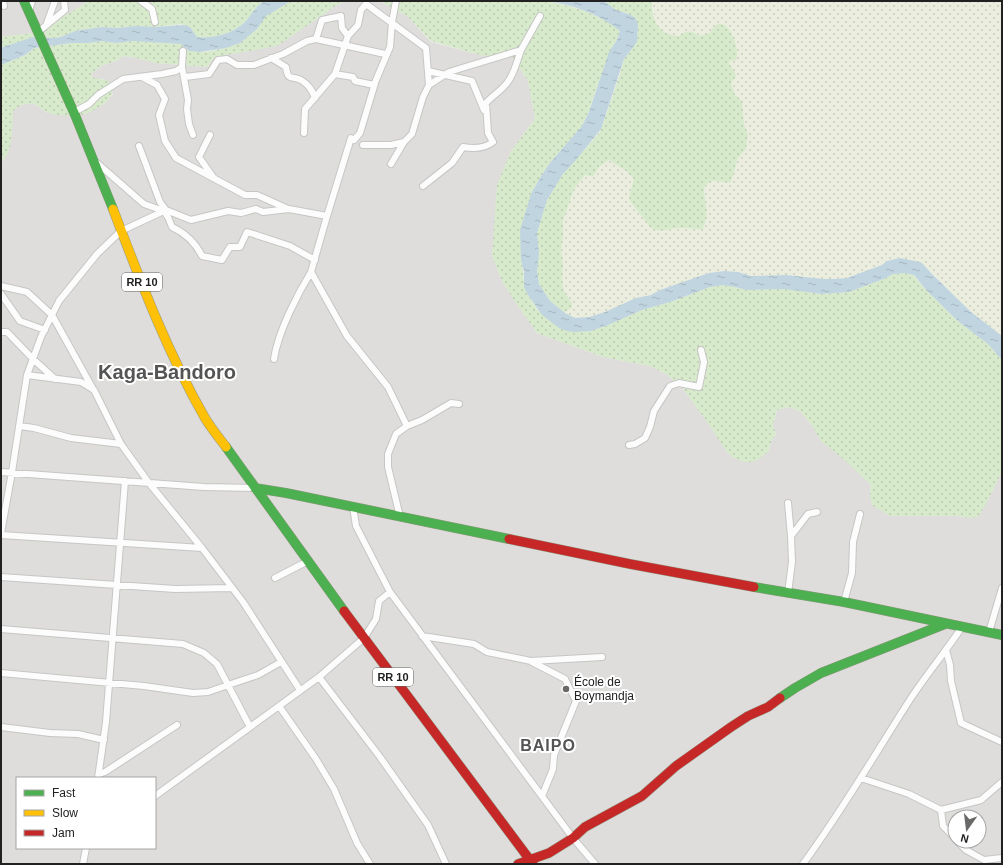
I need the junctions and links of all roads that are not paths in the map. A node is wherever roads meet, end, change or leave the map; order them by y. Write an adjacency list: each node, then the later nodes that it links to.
1 (24, 1): 7 (street, RR 10)
2 (32, 1): 7 (street)
3 (55, 1): 11 (street)
4 (64, 1): 11 (street)
5 (141, 1): 9 (street)
6 (396, 1): 10 (street)
7 (29, 11): 12 (street, RR 10)
8 (540, 16): 16 (street)
9 (155, 22)
10 (392, 22): 13 (street); 18 (street); 21 (street)
11 (47, 25): 12 (street)
12 (38, 32): 29 (street, RR 10)
13 (348, 36): 14 (street); 15 (street)
14 (316, 39): 15 (street); 19 (street)
15 (345, 46): 18 (street); 22 (street)
16 (520, 50): 23 (street); 30 (street)
17 (183, 51): 20 (street)
18 (386, 54): 26 (street)
19 (271, 58): 25 (street); 28 (street)
20 (182, 67): 24 (street); 25 (street)
21 (428, 72): 23 (street); 27 (street)
22 (335, 74): 26 (street); 28 (street)
23 (444, 75): 27 (street); 30 (street)
24 (142, 76): 29 (street); 39 (street)
25 (185, 76): 32 (street)
26 (374, 85): 43 (street)
27 (429, 85): 34 (street)
28 (315, 98): 31 (street)
29 (74, 112): 37 (street, RR 10)
30 (486, 115): 40 (street)
31 (304, 134)
32 (193, 135)
33 (210, 136): 39 (street)
34 (404, 142): 35 (street); 38 (street)
35 (363, 145)
36 (139, 146): 42 (street)
37 (94, 160): 42 (street); 44 (street, RR 10)
38 (391, 164)
39 (214, 178): 41 (street)
40 (423, 186)
41 (289, 209): 42 (street); 43 (street)
42 (165, 210): 44 (street); 45 (street)
43 (327, 216): 45 (street)
44 (121, 231): 49 (street); 67 (street, RR 10)
45 (315, 260): 46 (street)
46 (311, 272): 54 (street); 60 (street)
47 (1, 286): 49 (street)
48 (1, 294): 50 (street)
49 (52, 315): 50 (street); 57 (street)
50 (45, 330): 53 (street)
51 (1, 332): 53 (street)
52 (701, 350): 62 (street)
53 (33, 359): 55 (street); 56 (street)
54 (274, 359)
55 (27, 375): 56 (street); 59 (street)
56 (56, 379): 57 (street)
57 (94, 390): 61 (street)
58 (459, 404): 60 (street)
59 (19, 426): 61 (street); 64 (street)
60 (407, 426): 72 (street)
61 (121, 444): 66 (street)
62 (629, 446)
63 (1, 472): 64 (street)
64 (12, 472): 65 (street); 73 (street)
65 (125, 481): 66 (street); 75 (street)
66 (149, 483): 67 (street); 76 (street)
67 (255, 488): 69 (street); 77 (street, RR 10)
68 (788, 504): 74 (street)
69 (353, 507): 72 (street); 83 (street)
70 (817, 512): 74 (street)
71 (860, 514): 85 (street)
72 (400, 517): 84 (street)
73 (1, 534): 75 (street)
74 (791, 536): 84 (street)
75 (120, 543): 76 (street); 80 (street)
76 (202, 548): 81 (street)
77 (308, 561): 79 (street); 92 (street, RR 10)
78 (1, 577): 80 (street)
79 (275, 578)
80 (117, 586): 81 (street); 93 (street)
81 (232, 588): 97 (street)
82 (1002, 588): 89 (street)
83 (390, 592): 91 (street); 92 (street)
84 (788, 593): 85 (street)
85 (844, 602): 86 (street)
86 (945, 624): 87 (street); 116 (street)
87 (962, 627): 89 (street); 94 (street)
88 (1, 629): 93 (street)
89 (989, 632): 90 (street)
90 (1002, 635)
91 (422, 636): 96 (street); 113 (street)
92 (364, 638): 99 (street); 120 (street, RR 10)
93 (113, 639): 100 (street); 101 (street)
94 (946, 650): 108 (street); 110 (street)
95 (602, 656): 96 (street)
96 (531, 661): 113 (street)
97 (281, 662): 101 (street); 102 (street)
98 (1, 673): 100 (street)
99 (319, 676): 102 (street); 123 (street)
100 (109, 684): 101 (street); 107 (street)
101 (228, 685): 106 (street)
102 (300, 690): 103 (street)
103 (279, 706): 106 (street); 122 (street)
104 (177, 725): 109 (street)
105 (1, 727): 107 (street)
106 (250, 727): 112 (street)
107 (104, 740): 109 (street)
108 (1002, 742)
109 (99, 776)
110 (861, 778): 114 (street); 126 (street)
111 (1002, 782): 114 (street)
112 (156, 795)
113 (542, 796): 116 (street)
114 (941, 810): 115 (street)
115 (947, 830)
116 (573, 838): 120 (street); 125 (street)
117 (86, 849): 121 (street)
118 (965, 849): 119 (street)
119 (1002, 858)
120 (531, 862): 124 (street)
121 (83, 864)
122 (370, 864)
123 (446, 864)
124 (518, 864)
125 (595, 864)
126 (803, 864)

